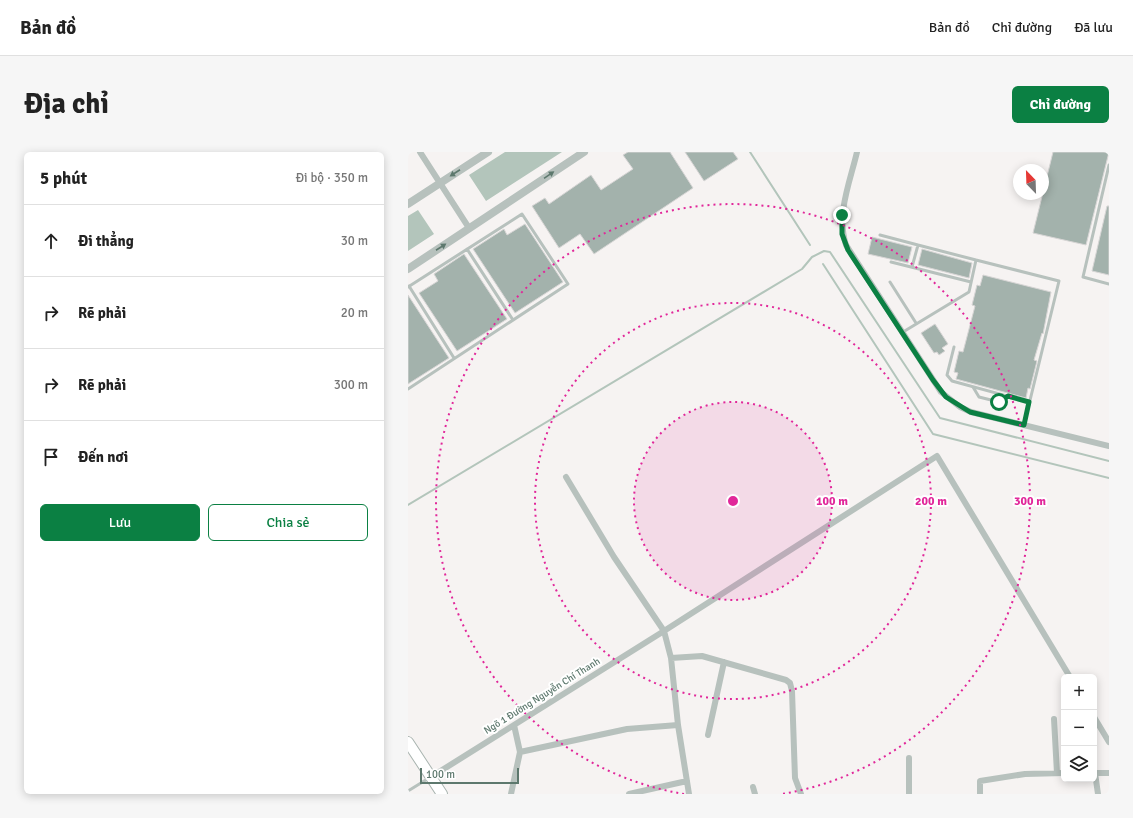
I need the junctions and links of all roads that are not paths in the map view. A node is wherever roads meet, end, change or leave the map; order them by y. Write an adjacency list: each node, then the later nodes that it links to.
1 (420, 152): 6 (street)
2 (488, 152): 6 (street, one-way to 6)
3 (584, 152): 8 (street, one-way to 3)
4 (857, 152): 22 (street)
5 (1109, 165): 18 (lane)
6 (440, 183): 7 (street); 8 (street)
7 (408, 204)
8 (469, 228): 15 (street, one-way to 8)
9 (880, 235): 10 (lane)
10 (918, 245): 12 (lane); 14 (lane)
11 (467, 249): 19 (lane); 20 (lane); 20 (lane)
12 (976, 260): 17 (lane); 28 (lane)
13 (890, 262): 14 (lane)
14 (912, 267): 17 (lane)
15 (408, 269)
16 (890, 282): 21 (lane)
17 (971, 282): 21 (lane)
18 (1109, 284)
19 (408, 287): 24 (lane)
20 (513, 320): 24 (lane)
21 (916, 323): 22 (lane)
22 (902, 332): 29 (street)
23 (954, 347): 25 (lane)
24 (454, 358): 26 (lane)
25 (973, 387): 27 (lane); 27 (lane)
26 (408, 389)
27 (1008, 396): 28 (lane)
28 (1029, 402): 29 (lane)
29 (1024, 425): 30 (street)
30 (1109, 446)
31 (566, 477): 32 (street)
32 (662, 628): 33 (street); 35 (street, Ngõ 1 Đường Nguyễn Chí Thanh); 38 (street, Ngõ 1 Đường Nguyễn Chí Thanh)
33 (671, 658): 34 (street); 39 (street)
34 (724, 662): 40 (street); 59 (street)
35 (1068, 674)
36 (1054, 719): 45 (street)
37 (1097, 723): 42 (street)
38 (514, 725): 43 (street); 49 (street, Ngõ 1 Đường Nguyễn Chí Thanh)
39 (678, 725): 43 (street); 50 (street)
40 (708, 736)
41 (408, 742): 49 (main road)
42 (1109, 742)
43 (520, 752): 55 (street)
44 (909, 758): 60 (street)
45 (1057, 773): 46 (street); 61 (street)
46 (1061, 773)
47 (1097, 773): 48 (street)
48 (1109, 773)
49 (431, 777): 53 (lane); 54 (main road)
50 (687, 782): 56 (street); 57 (street)
51 (1096, 782): 62 (street)
52 (752, 787): 58 (street)
53 (408, 791)
54 (442, 794)
55 (511, 794)
56 (629, 794)
57 (689, 794)
58 (755, 794)
59 (800, 794)
60 (909, 794)
61 (980, 794)
62 (1098, 794)

